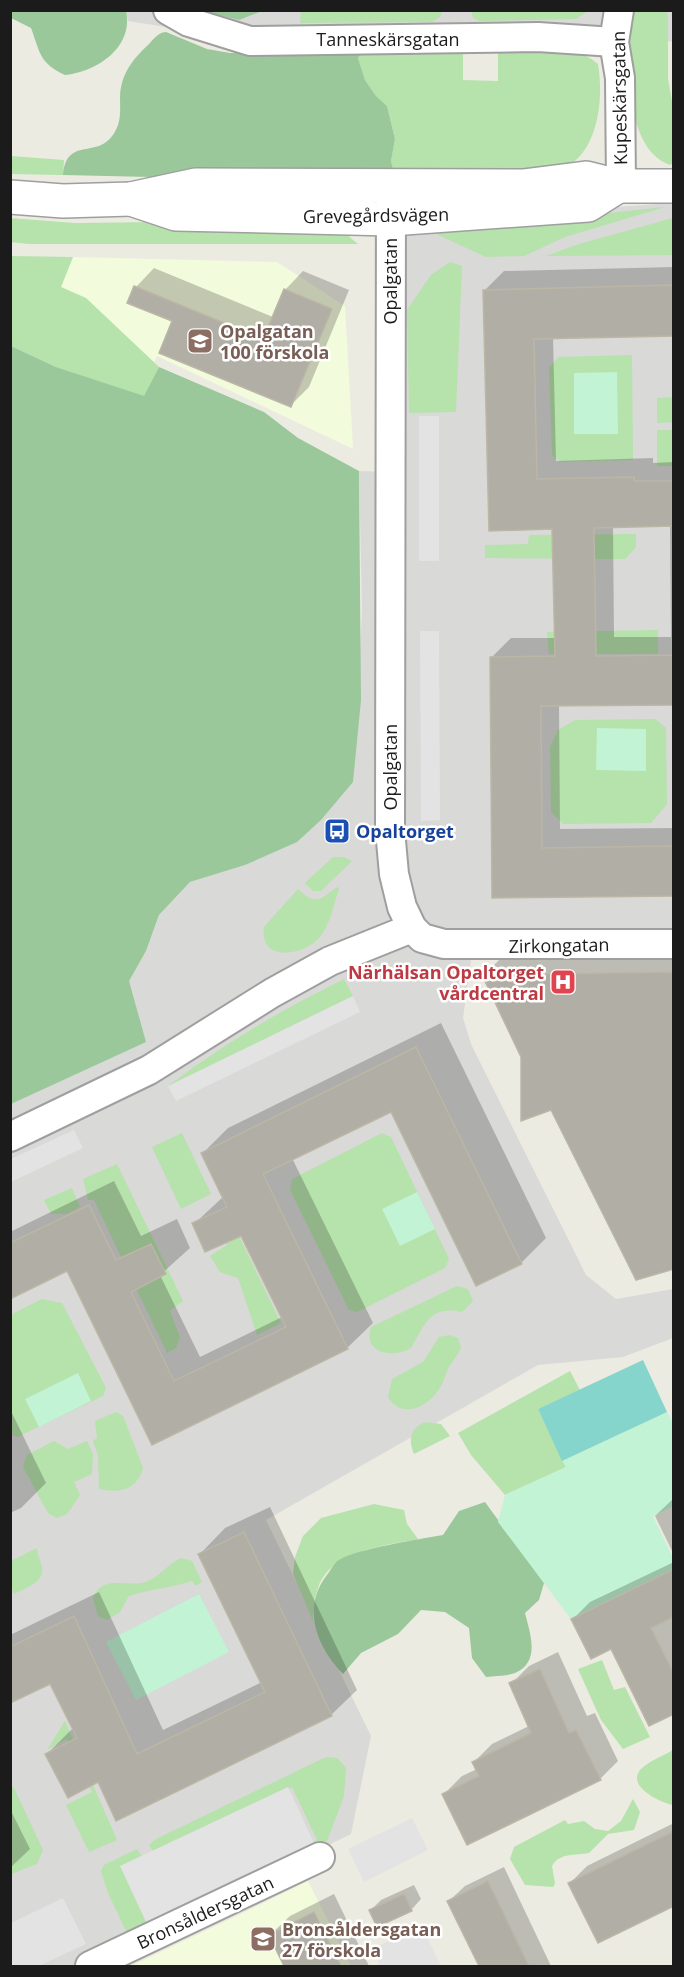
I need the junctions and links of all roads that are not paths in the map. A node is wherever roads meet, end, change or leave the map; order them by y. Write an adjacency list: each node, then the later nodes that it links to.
1 (168, 10): 3 (street, Tanneskärsgatan)
2 (619, 10): 3 (street, Kupeskärsgatan)
3 (614, 42): 5 (street, Kupeskärsgatan)
4 (391, 185): 5 (street, Grevegårdsvägen); 8 (street, Grevegårdsvägen); 9 (street, Opalgatan)
5 (620, 186): 6 (street, Grevegårdsvägen); 9 (street, Grevegårdsvägen)
6 (674, 186)
7 (10, 197): 8 (street, Grevegårdsvägen)
8 (131, 199): 9 (street, Grevegårdsvägen)
9 (391, 219): 10 (street, Opalgatan)
10 (412, 928): 11 (street, Zirkongatan); 12 (street)
11 (674, 944)
12 (10, 1137)
13 (320, 1857): 14 (street, Bronsåldersgatan)
14 (90, 1966)

